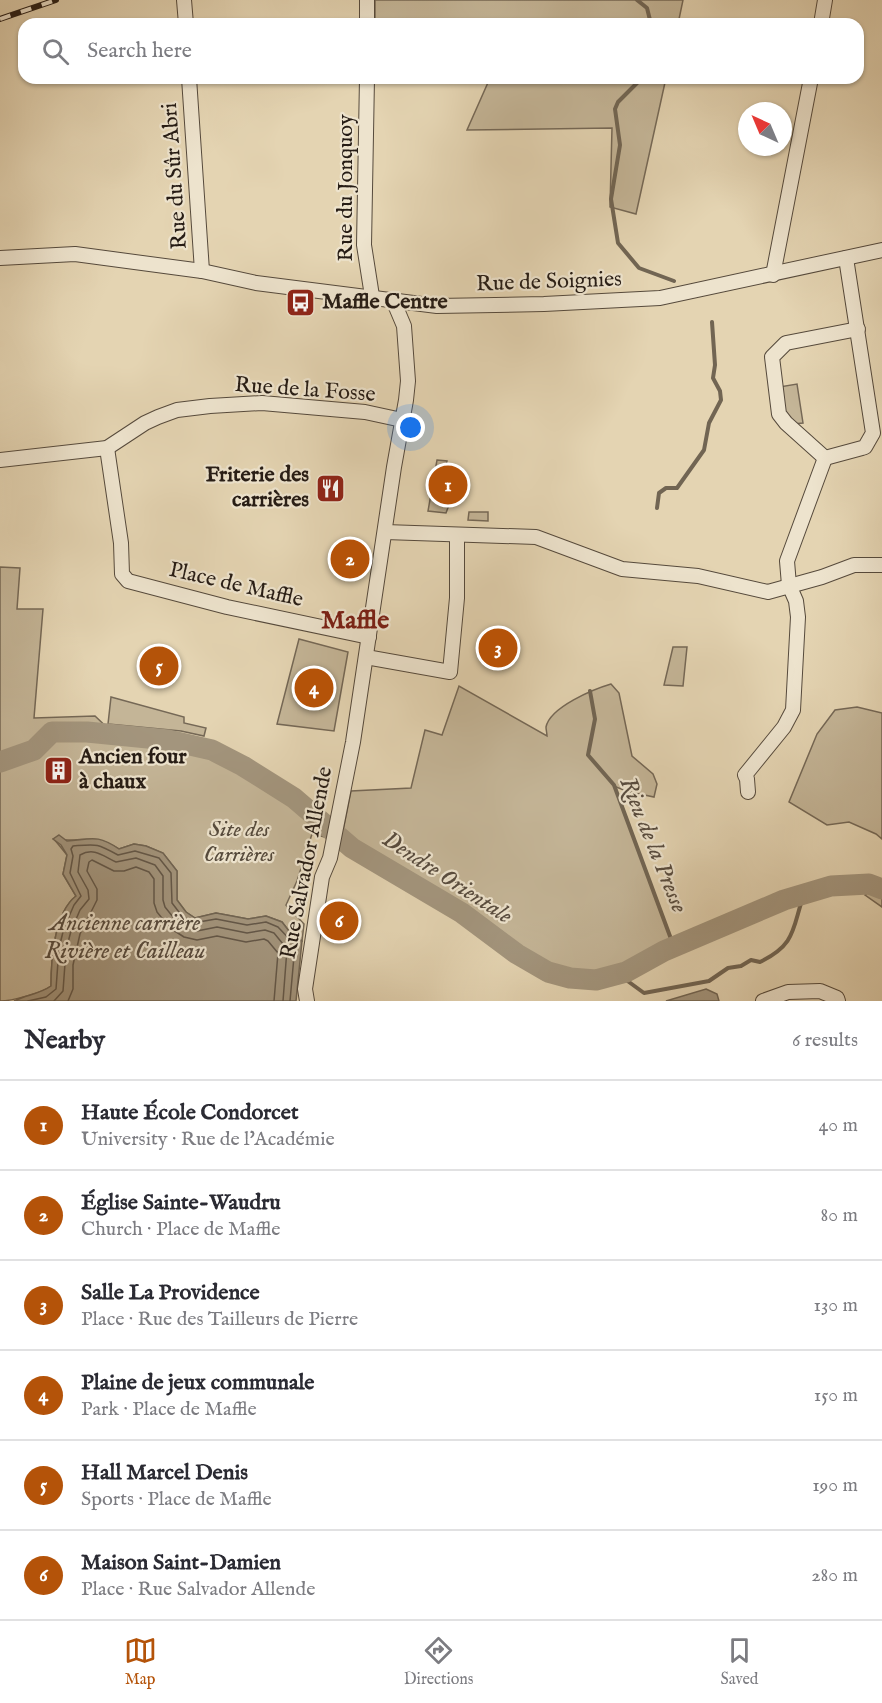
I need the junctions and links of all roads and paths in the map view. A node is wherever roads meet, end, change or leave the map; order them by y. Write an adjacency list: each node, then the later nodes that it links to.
1 (184, 0): 4 (street)
2 (367, 0): 5 (street)
3 (825, 0): 6 (street)
4 (186, 18)
5 (367, 18)
6 (822, 18)
7 (189, 84): 13 (street, Rue du Sûr Abri)
8 (367, 84): 15 (street, Rue du Jonquoy)
9 (810, 84): 14 (street)
10 (882, 250): 12 (street, Rue de Soignies)
11 (0, 258): 13 (street, Rue de Soignies)
12 (846, 258): 14 (street, Rue de Soignies); 19 (street)
13 (202, 271): 15 (street, Rue de Soignies)
14 (773, 275): 17 (street, Rue de Soignies)
15 (372, 296): 16 (street, Rue de Soignies)
16 (393, 300): 17 (street, Rue de Soignies); 18 (street)
17 (414, 304): 18 (street)
18 (404, 326): 20 (street)
19 (858, 329): 22 (street); 22 (street)
20 (402, 420): 21 (street, Rue de la Fosse); 24 (street)
21 (107, 448): 23 (street, Rue de la Fosse); 28 (street, Place de Maffle)
22 (825, 458): 27 (street)
23 (0, 460)
24 (385, 532): 25 (street); 28 (street)
25 (457, 535): 27 (street); 29 (street)
26 (882, 565): 27 (street)
27 (789, 585): 30 (street)
28 (369, 637): 29 (street)
29 (366, 657): 31 (street, Rue Salvador Allende)
30 (748, 792)
31 (307, 1001)
32 (763, 1001): 33 (street)
33 (838, 1001)

